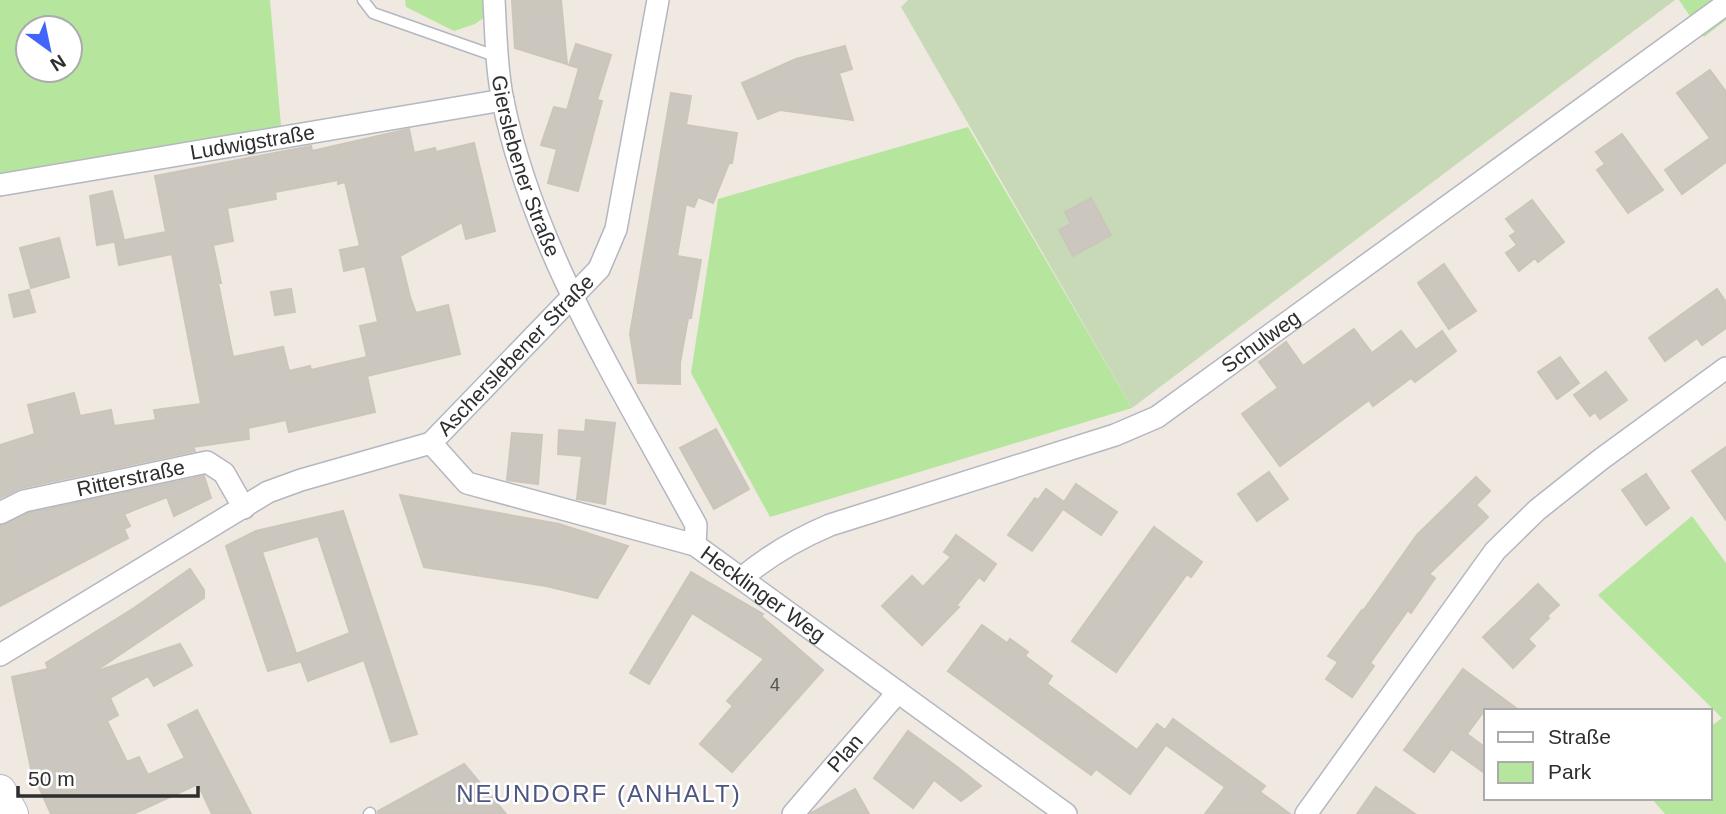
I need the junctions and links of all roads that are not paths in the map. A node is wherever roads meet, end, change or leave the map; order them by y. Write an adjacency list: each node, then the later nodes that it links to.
1 (363, 0): 5 (lane)
2 (494, 0): 5 (street, Gierslebener Straße)
3 (658, 0): 8 (street, Ascherslebener Straße)
4 (1726, 4): 14 (street, Schulweg)
5 (498, 57): 6 (street, Gierslebener Straße)
6 (503, 100): 7 (street, Ludwigstraße); 8 (street, Gierslebener Straße)
7 (0, 185)
8 (573, 296): 10 (street, Ascherslebener Straße); 13 (street, Gierslebener Straße)
9 (1726, 368): 21 (street)
10 (431, 443): 11 (street, Ascherslebener Straße); 13 (street, Hecklinger Weg)
11 (244, 508): 12 (street, Ritterstraße); 15 (street, Ascherslebener Straße)
12 (0, 513)
13 (695, 545): 14 (street, Hecklinger Weg)
14 (742, 578): 16 (street, Hecklinger Weg)
15 (0, 655)
16 (898, 692): 19 (street, Plan); 20 (street, Hecklinger Weg)
17 (0, 791): 18 (main road)
18 (12, 814)
19 (793, 814)
20 (1066, 814)
21 (1306, 814)

